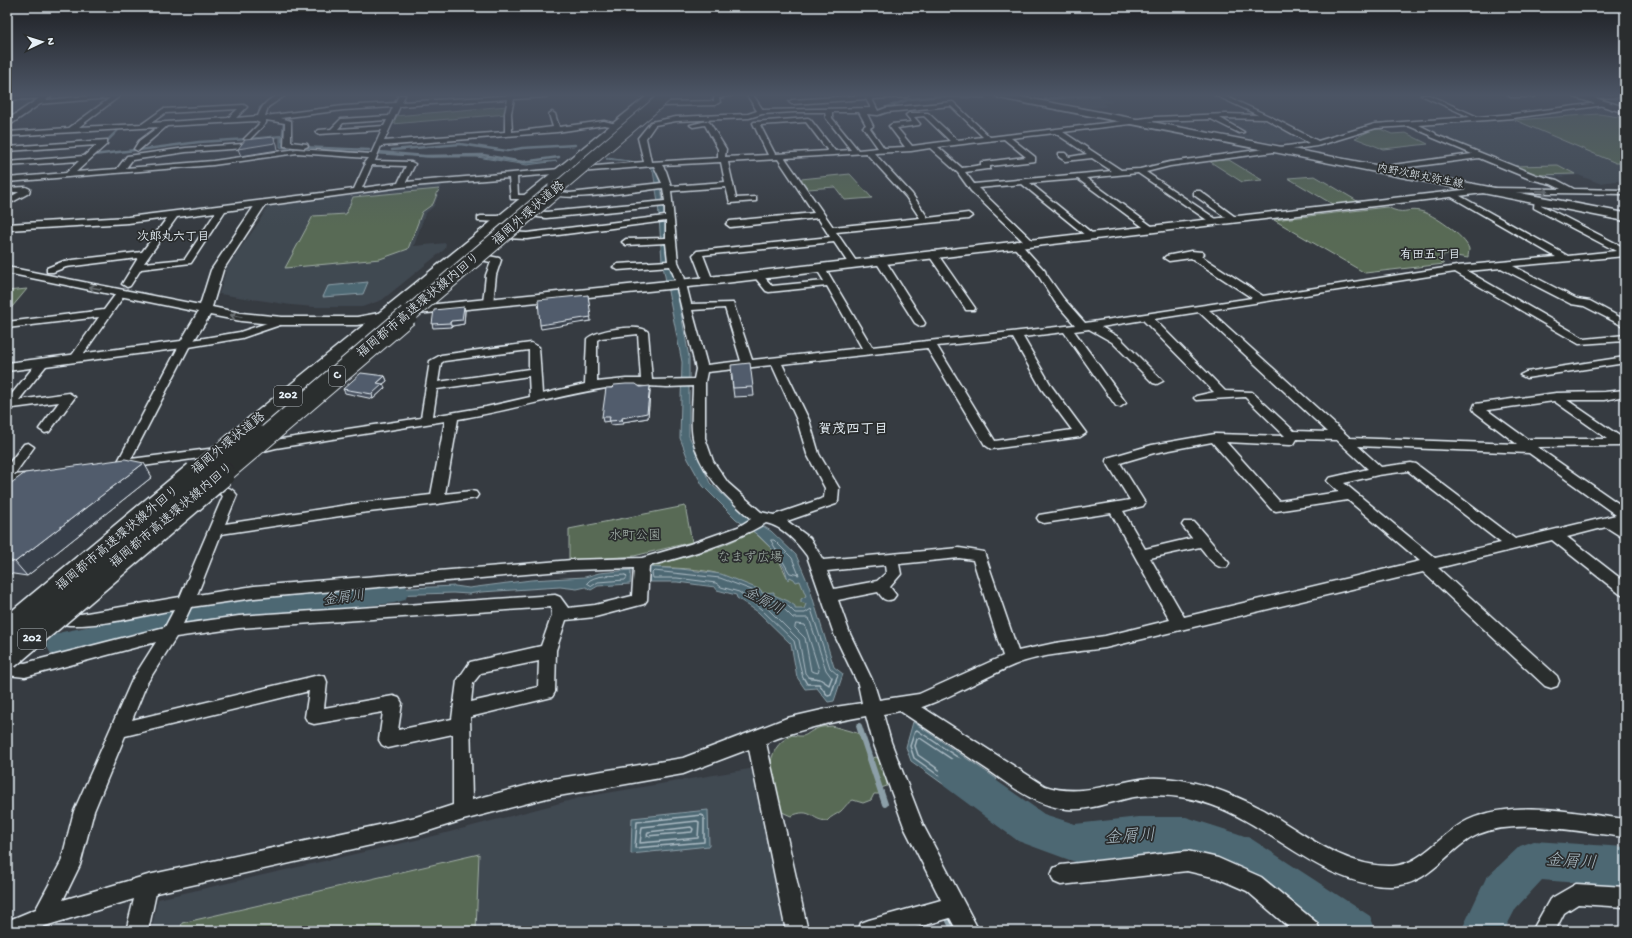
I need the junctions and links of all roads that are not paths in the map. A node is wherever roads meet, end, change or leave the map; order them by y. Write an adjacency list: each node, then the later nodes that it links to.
1 (148, 139): 29 (street)
2 (289, 139): 31 (street)
3 (381, 139): 31 (street)
4 (469, 139): 31 (street)
5 (601, 139): 51 (highway, 福岡外環状道路 / 202)
6 (605, 139): 193 (highway, 福岡都市高速環状線外回り / C, bridge)
7 (608, 139): 203 (highway, 福岡都市高速環状線内回り / C, bridge)
8 (616, 139): 46 (highway, 福岡外環状道路 / 202)
9 (641, 139): 43 (street)
10 (716, 139): 41 (street)
11 (766, 139): 39 (street)
12 (822, 139): 35 (street)
13 (846, 139): 34 (street)
14 (874, 139): 32 (street)
15 (903, 139): 27 (street)
16 (952, 139): 24 (street)
17 (989, 139): 24 (street)
18 (1008, 139): 48 (street)
19 (1069, 139): 37 (street)
20 (1224, 139): 30 (main road, 内野次郎丸弥生線)
21 (1307, 139): 25 (street)
22 (1339, 139): 25 (street)
23 (1439, 139): 38 (street)
24 (956, 143): 26 (street)
25 (1316, 144): 30 (street)
26 (932, 146): 27 (street); 48 (street)
27 (911, 148): 32 (street)
28 (7, 149): 40 (street)
29 (138, 149)
30 (1277, 149): 49 (street); 50 (main road, 内野次郎丸弥生線)
31 (375, 150): 42 (street); 45 (street)
32 (883, 151): 33 (street)
33 (869, 152): 34 (street); 86 (street)
34 (857, 153): 35 (street)
35 (834, 154): 39 (street)
36 (1062, 155): 37 (street)
37 (1095, 155): 52 (street)
38 (1477, 156): 50 (street); 67 (street)
39 (777, 157): 41 (street); 80 (street)
40 (88, 158): 44 (street); 53 (street)
41 (722, 160): 43 (street); 59 (street)
42 (234, 161): 47 (street); 47 (street)
43 (652, 163): 46 (street); 62 (street)
44 (7, 164)
45 (368, 164): 60 (street); 65 (street)
46 (581, 169): 51 (street); 69 (highway, 福岡外環状道路 / 202)
47 (120, 170): 53 (street)
48 (960, 170): 61 (street)
49 (1140, 170): 52 (street); 87 (street)
50 (1389, 171): 66 (main road, 内野次郎丸弥生線)
51 (560, 172): 54 (street); 77 (highway, 福岡外環状道路 / 202)
52 (1120, 173): 56 (street)
53 (69, 174): 55 (street)
54 (513, 176): 60 (street); 77 (street)
55 (42, 177): 57 (street); 63 (street)
56 (1081, 178): 58 (street); 91 (street)
57 (7, 180)
58 (1024, 182): 61 (street); 93 (street)
59 (729, 184): 62 (street); 72 (street)
60 (401, 185): 65 (street)
61 (974, 186): 97 (street)
62 (666, 187): 69 (street); 75 (street)
63 (26, 189): 64 (street); 74 (street)
64 (7, 190)
65 (357, 190): 76 (street)
66 (1490, 190): 67 (street, one-way to 67); 71 (street); 73 (main road, 内野次郎丸弥生線)
67 (1574, 192): 68 (street)
68 (1625, 192)
69 (553, 194): 77 (highway, 福岡外環状道路 / 202)
70 (1197, 194): 85 (street)
71 (1453, 194): 85 (street); 104 (street)
72 (753, 199)
73 (1538, 200): 82 (main road, 内野次郎丸弥生線); 101 (street)
74 (7, 203)
75 (669, 203): 77 (street); 83 (street)
76 (261, 204): 78 (street); 123 (street)
77 (529, 205): 90 (highway, 福岡外環状道路 / 202)
78 (222, 209): 79 (street); 110 (street)
79 (174, 215): 89 (street); 99 (street)
80 (819, 215): 88 (street); 92 (street)
81 (968, 216): 86 (street)
82 (1625, 217)
83 (669, 218): 90 (street); 95 (street)
84 (481, 219): 90 (street)
85 (1234, 219): 87 (street)
86 (925, 220): 92 (street)
87 (1213, 222): 91 (street)
88 (730, 224)
89 (7, 227)
90 (504, 227): 102 (highway, 福岡外環状道路 / 202); 129 (highway, 福岡外環状道路 / 202)
91 (1150, 229): 93 (street)
92 (830, 230): 94 (street)
93 (1090, 236): 97 (street)
94 (836, 239): 108 (street); 117 (street)
95 (670, 240): 96 (street); 107 (street)
96 (626, 242)
97 (1030, 243): 98 (street)
98 (1016, 244): 100 (street); 135 (street)
99 (145, 254): 110 (street); 115 (street)
100 (933, 254): 105 (street); 125 (street)
101 (1624, 254): 104 (street)
102 (478, 257): 122 (street); 127 (highway, 福岡外環状道路 / 202)
103 (1169, 258): 121 (street)
104 (1567, 259): 109 (street)
105 (880, 260): 108 (street); 132 (street)
106 (7, 261): 115 (street)
107 (674, 263): 111 (street); 119 (street)
108 (853, 264): 112 (street)
109 (1503, 265): 113 (street); 133 (street)
110 (139, 266): 120 (street)
111 (618, 267)
112 (821, 268): 116 (street); 118 (street)
113 (1457, 269): 121 (street); 138 (street)
114 (7, 270): 120 (street, one-way to 114)
115 (50, 270): 120 (street)
116 (758, 275): 117 (street); 118 (street)
117 (708, 281): 119 (street)
118 (829, 283): 141 (street)
119 (681, 284): 122 (street); 124 (street)
120 (124, 288): 123 (street); 128 (street)
121 (1262, 299): 126 (street)
122 (488, 303): 127 (street)
123 (207, 305): 129 (street); 131 (street, one-way to 123); 139 (street)
124 (686, 307): 146 (street); 149 (street)
125 (970, 308)
126 (1202, 309): 130 (street); 167 (street)
127 (417, 310): 129 (street); 170 (highway, 福岡外環状道路 / 202)
128 (107, 313): 134 (street); 142 (street)
129 (386, 314): 131 (street); 171 (highway, 福岡外環状道路 / 202)
130 (1146, 317): 135 (street); 155 (street)
131 (282, 321): 139 (street)
132 (920, 323)
133 (1625, 324)
134 (7, 325)
135 (1086, 326): 136 (street); 151 (street)
136 (1067, 329): 137 (street); 160 (street)
137 (1017, 334): 140 (street); 140 (street)
138 (1625, 338)
139 (185, 344): 142 (street); 172 (street)
140 (930, 344): 141 (street)
141 (869, 351): 145 (street)
142 (75, 358): 144 (street)
143 (1625, 360): 150 (street)
144 (43, 362): 147 (street); 161 (street)
145 (776, 362): 146 (street); 185 (street)
146 (748, 365): 149 (street)
147 (7, 367)
148 (535, 372): 153 (street); 153 (street); 159 (street)
149 (701, 375): 152 (street); 185 (street)
150 (1526, 375)
151 (1157, 381)
152 (647, 383): 154 (street); 154 (street)
153 (432, 386): 163 (street)
154 (591, 386): 159 (street)
155 (1222, 394): 158 (street); 165 (street)
156 (1625, 394): 157 (street)
157 (1556, 397): 168 (street); 168 (street)
158 (1200, 398)
159 (536, 399): 162 (street)
160 (1120, 403)
161 (8, 407): 164 (street)
162 (452, 417): 163 (street); 181 (street)
163 (426, 421): 170 (street)
164 (45, 429)
165 (1291, 435): 166 (street); 167 (street)
166 (1215, 438): 180 (street); 182 (street)
167 (1344, 439): 168 (street); 174 (street)
168 (1528, 446): 183 (street)
169 (28, 447): 175 (street)
170 (256, 449): 178 (highway, 福岡外環状道路 / 202)
171 (217, 452): 172 (street); 207 (highway, 福岡外環状道路 / 202)
172 (122, 465): 173 (street)
173 (108, 467)
174 (1378, 471): 180 (street); 192 (street)
175 (7, 474)
176 (45, 476): 177 (street)
177 (7, 480)
178 (209, 489): 188 (street); 203 (highway, 福岡外環状道路 / 202)
179 (471, 495): 181 (street)
180 (1350, 495): 198 (street)
181 (437, 500): 188 (street)
182 (1114, 508): 184 (street); 194 (street)
183 (1625, 516): 186 (street)
184 (1044, 518)
185 (769, 519): 196 (street); 199 (street)
186 (1608, 522): 189 (street); 190 (street)
187 (1189, 525): 191 (street)
188 (216, 530): 202 (street)
189 (1554, 534): 192 (street); 200 (street)
190 (1625, 534)
191 (1202, 541): 194 (street); 197 (street)
192 (1512, 544): 198 (street)
193 (108, 548): 205 (highway, bridge); 208 (highway, 福岡都市高速環状線外回り / C, bridge)
194 (1141, 555): 206 (street)
195 (891, 560): 199 (street); 201 (street); 212 (street)
196 (642, 563): 202 (street); 204 (street)
197 (1222, 563)
198 (1428, 564): 206 (street); 214 (street)
199 (819, 566): 201 (street)
200 (1625, 590)
201 (829, 596): 216 (street)
202 (186, 602): 203 (street); 209 (street)
203 (61, 612): 211 (highway, 福岡都市高速環状線内回り, bridge)
204 (560, 615): 209 (street); 210 (street)
205 (7, 620)
206 (1180, 624): 212 (street)
207 (7, 626)
208 (7, 631)
209 (171, 632): 213 (street); 218 (street)
210 (548, 650): 217 (street); 217 (street)
211 (7, 659)
212 (1012, 659): 215 (street)
213 (7, 668)
214 (1551, 681)
215 (904, 705): 216 (street); 221 (street)
216 (872, 708): 219 (street); 225 (street)
217 (462, 718): 218 (street); 220 (street)
218 (120, 730): 226 (street)
219 (756, 738): 220 (street); 229 (street)
220 (463, 811): 223 (street)
221 (1625, 828)
222 (1061, 875): 232 (street)
223 (148, 885): 226 (street); 228 (street)
224 (1625, 897): 233 (street)
225 (955, 906): 230 (street); 231 (street)
226 (43, 916): 227 (street)
227 (10, 931)
228 (137, 931)
229 (797, 931)
230 (869, 931)
231 (968, 931)
232 (1309, 931)
233 (1543, 931)

